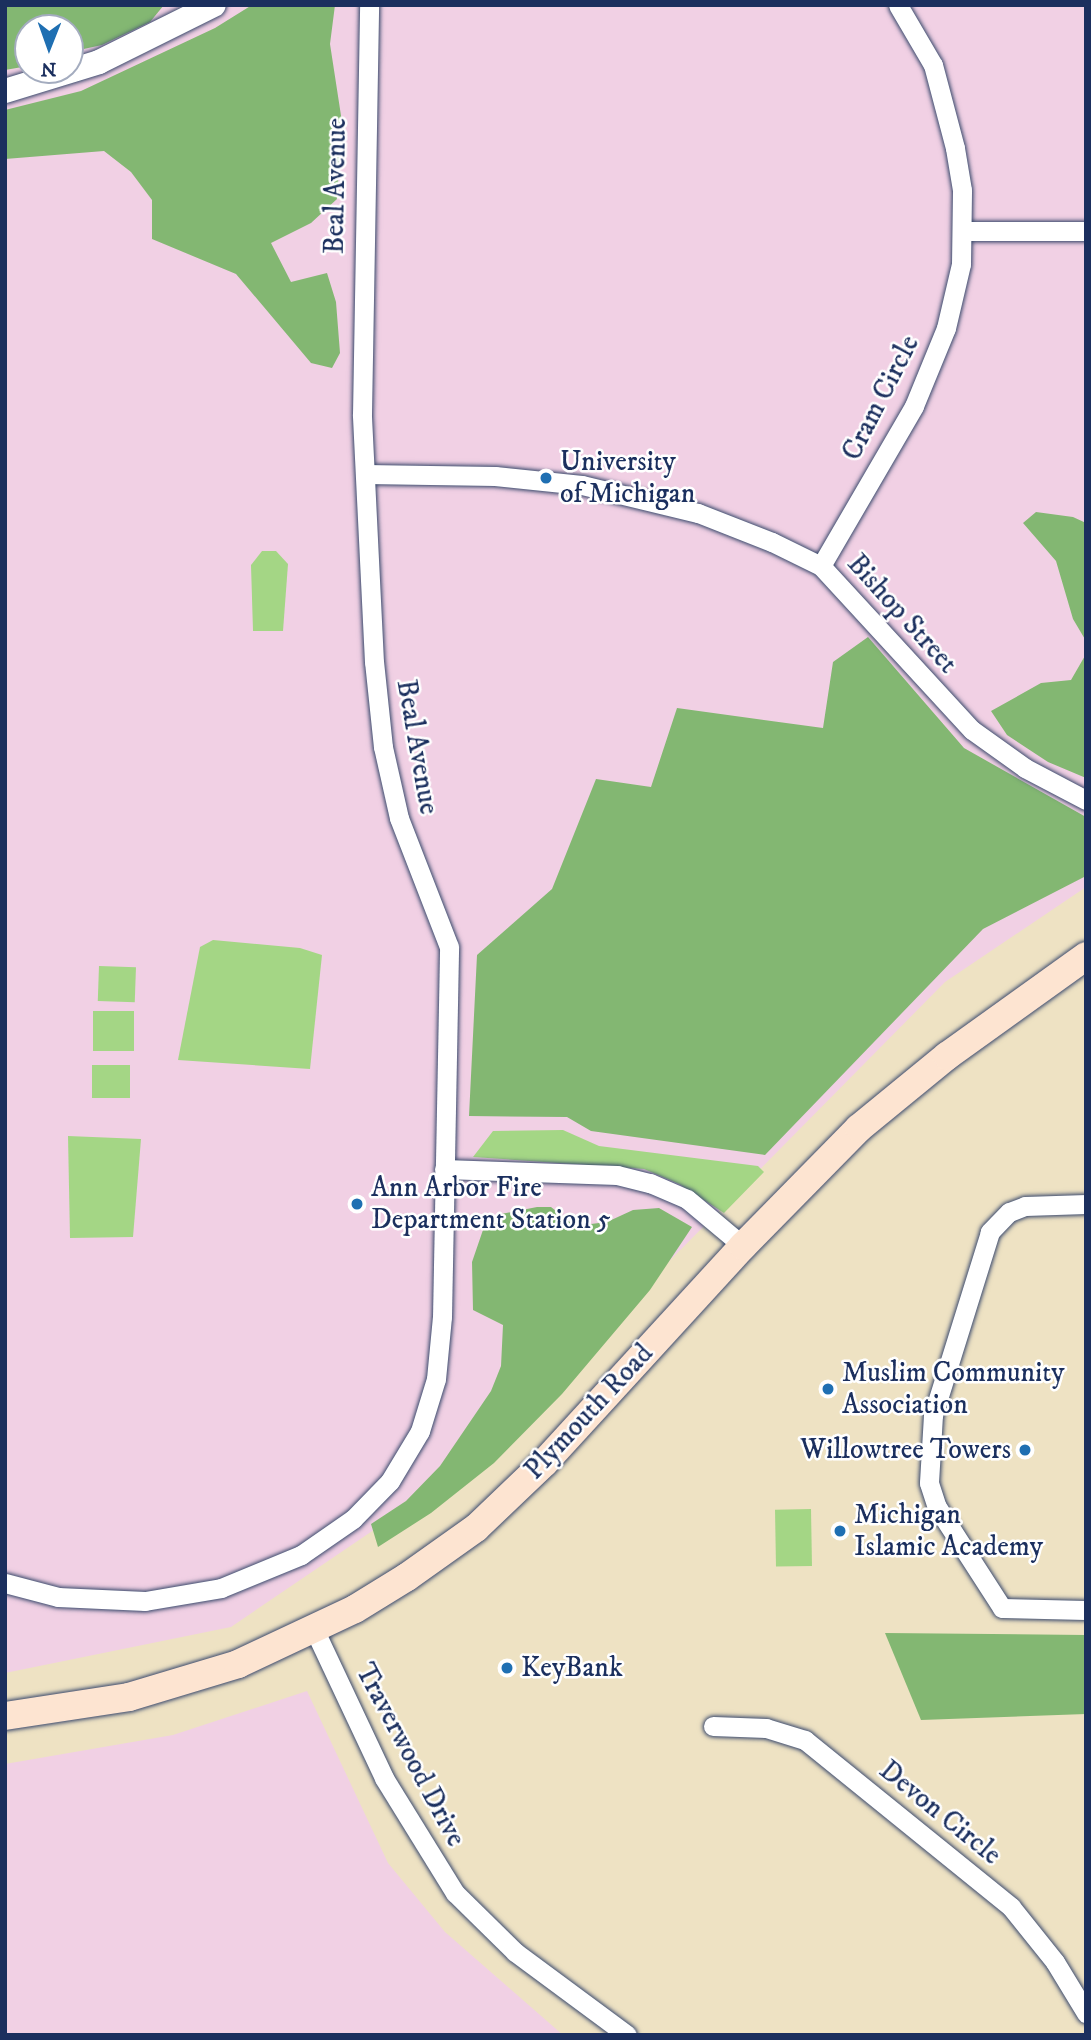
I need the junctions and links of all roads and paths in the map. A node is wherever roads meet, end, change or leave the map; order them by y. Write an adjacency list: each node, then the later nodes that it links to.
1 (214, 5): 4 (street)
2 (369, 5): 7 (street, Beal Avenue)
3 (898, 5): 5 (street, Cram Circle)
4 (5, 91)
5 (963, 231): 6 (street); 8 (street, Cram Circle)
6 (1086, 231)
7 (365, 474): 8 (street, Bishop Street); 11 (street, Beal Avenue)
8 (821, 566): 9 (street, Bishop Street)
9 (1086, 800)
10 (1086, 956): 13 (main road, Plymouth Road)
11 (444, 1170): 13 (street); 14 (street, Beal Avenue)
12 (1086, 1204): 15 (street)
13 (743, 1246): 16 (main road, Plymouth Road)
14 (5, 1583)
15 (1086, 1610)
16 (314, 1629): 17 (main road, Plymouth Road); 20 (street, Traverwood Drive)
17 (5, 1716)
18 (713, 1726): 19 (street, Devon Circle)
19 (1086, 2013)
20 (627, 2035)

